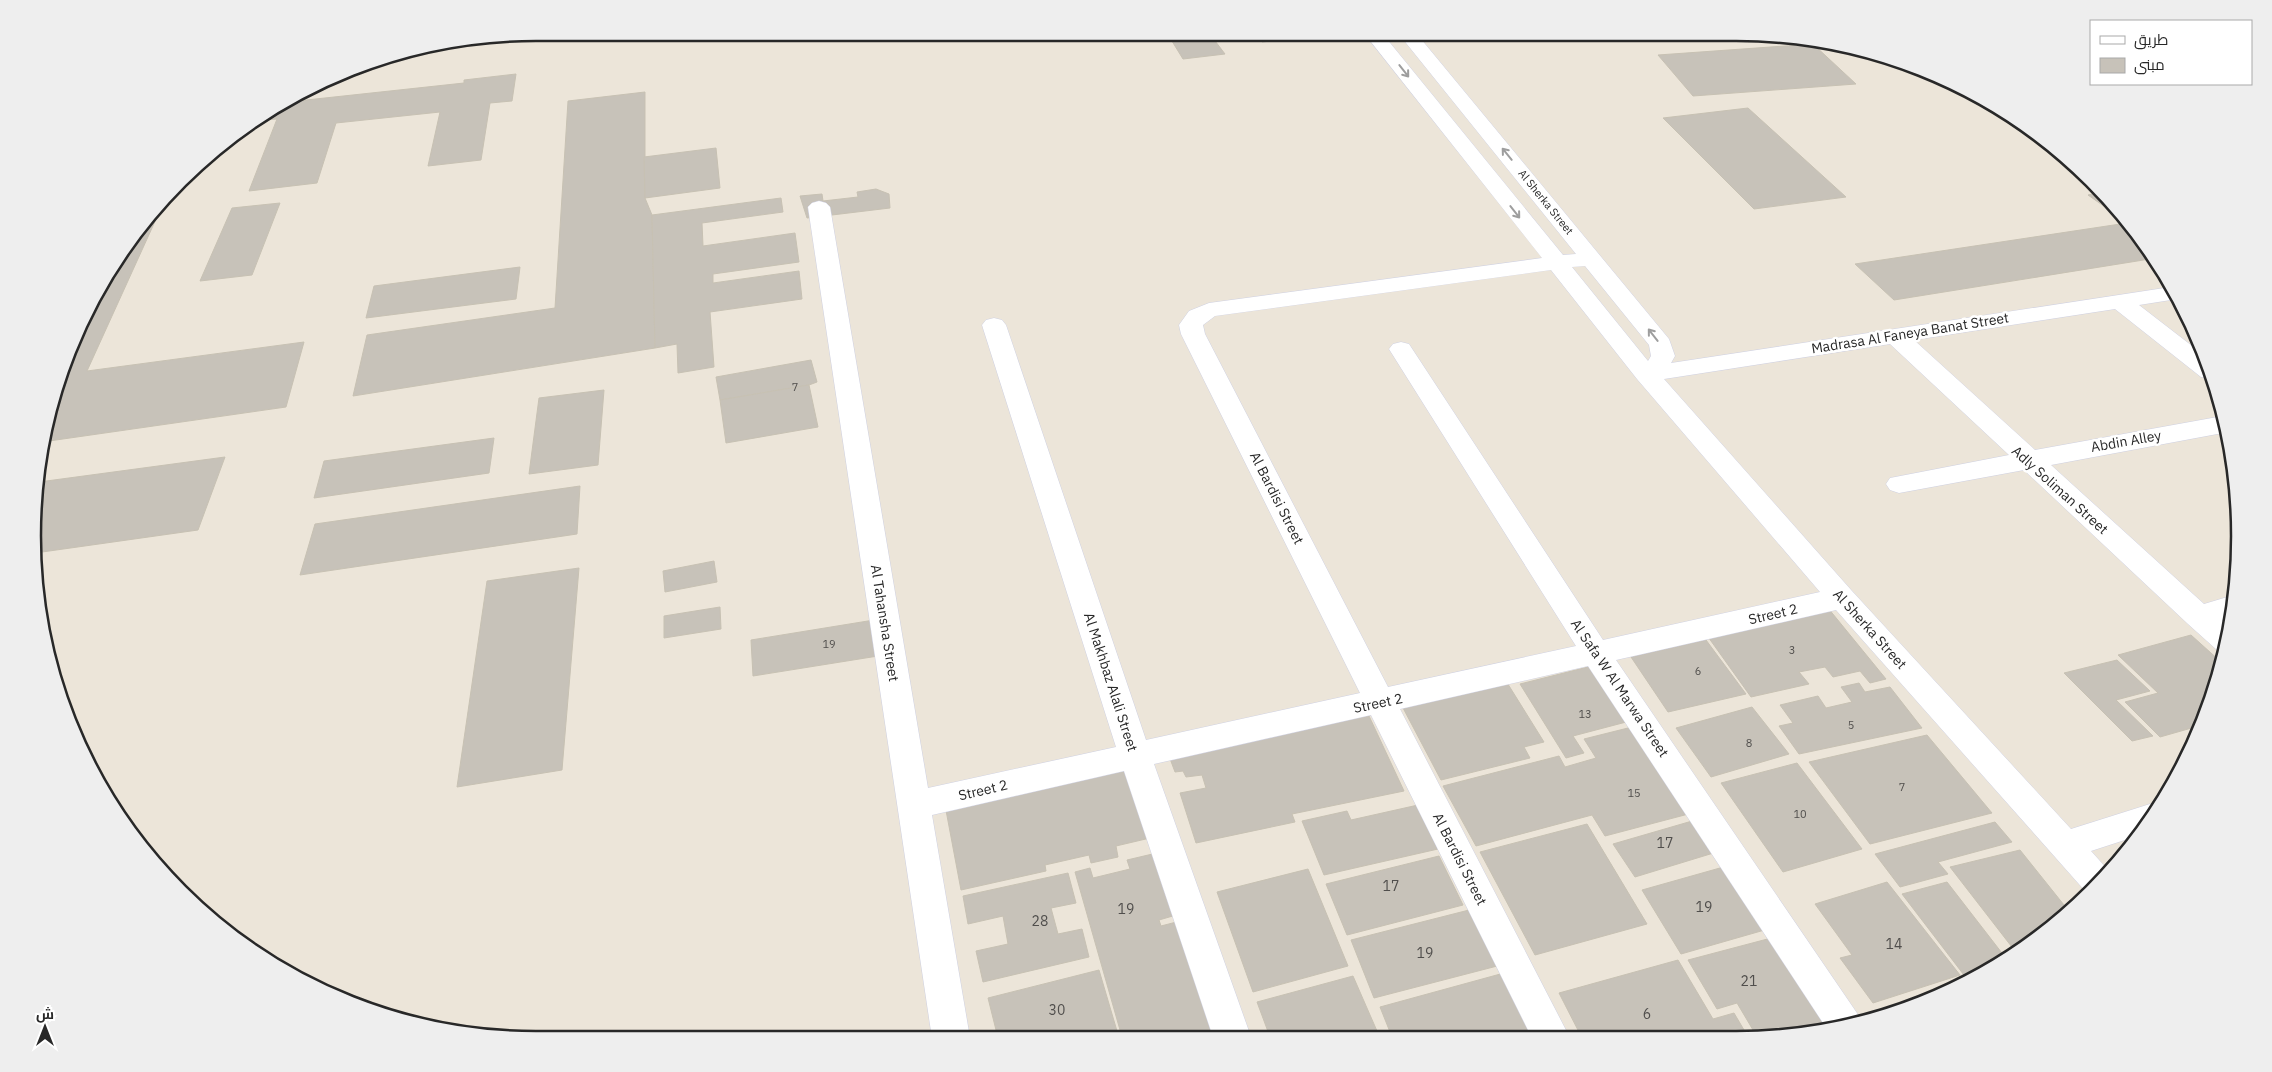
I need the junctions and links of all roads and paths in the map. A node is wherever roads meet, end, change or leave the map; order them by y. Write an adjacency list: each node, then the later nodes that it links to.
1 (1380, 41): 5 (street, Al Sherka Street, one-way to 5)
2 (1414, 41): 4 (street, Al Sherka Street, one-way to 2)
3 (819, 207): 23 (street, Al Tahansha Street)
4 (1592, 258): 5 (street, Al Bardisi Street); 12 (street, Al Sherka Street, one-way to 4)
5 (1555, 262): 12 (street, Al Sherka Street); 21 (street, Al Bardisi Street)
6 (2167, 294): 7 (street, Madrasa Al Faneya Banat Street)
7 (2120, 302): 9 (street, Madrasa Al Faneya Banat Street); 11 (street)
8 (994, 325): 22 (street, Al Makhbaz Alali Street)
9 (1894, 335): 12 (street, Madrasa Al Faneya Banat Street); 14 (street, Adly Soliman Street)
10 (1401, 349): 20 (street, Al Safa W Al Marwa Street)
11 (2199, 363)
12 (1646, 374): 16 (street, Al Sherka Street)
13 (2218, 425): 14 (street, Abdin Alley)
14 (2026, 459): 15 (street, Abdin Alley); 18 (street, Adly Soliman Street)
15 (1899, 484)
16 (1842, 598): 20 (street, Street 2); 25 (street, Al Sherka Street)
17 (2226, 608): 18 (street)
18 (2198, 616): 19 (street, Adly Soliman Street)
19 (2220, 636)
20 (1597, 654): 21 (street, Street 2); 27 (street, Al Safa W Al Marwa Street)
21 (1382, 702): 22 (street, Street 2); 30 (street, Al Bardisi Street)
22 (1135, 756): 23 (street, Street 2); 29 (street, Al Makhbaz Alali Street)
23 (914, 805): 28 (street, Al Tahansha Street)
24 (2140, 821): 25 (street)
25 (2066, 845): 26 (street, Al Sherka Street)
26 (2094, 877)
27 (1842, 1019)
28 (950, 1031)
29 (1230, 1031)
30 (1547, 1031)

